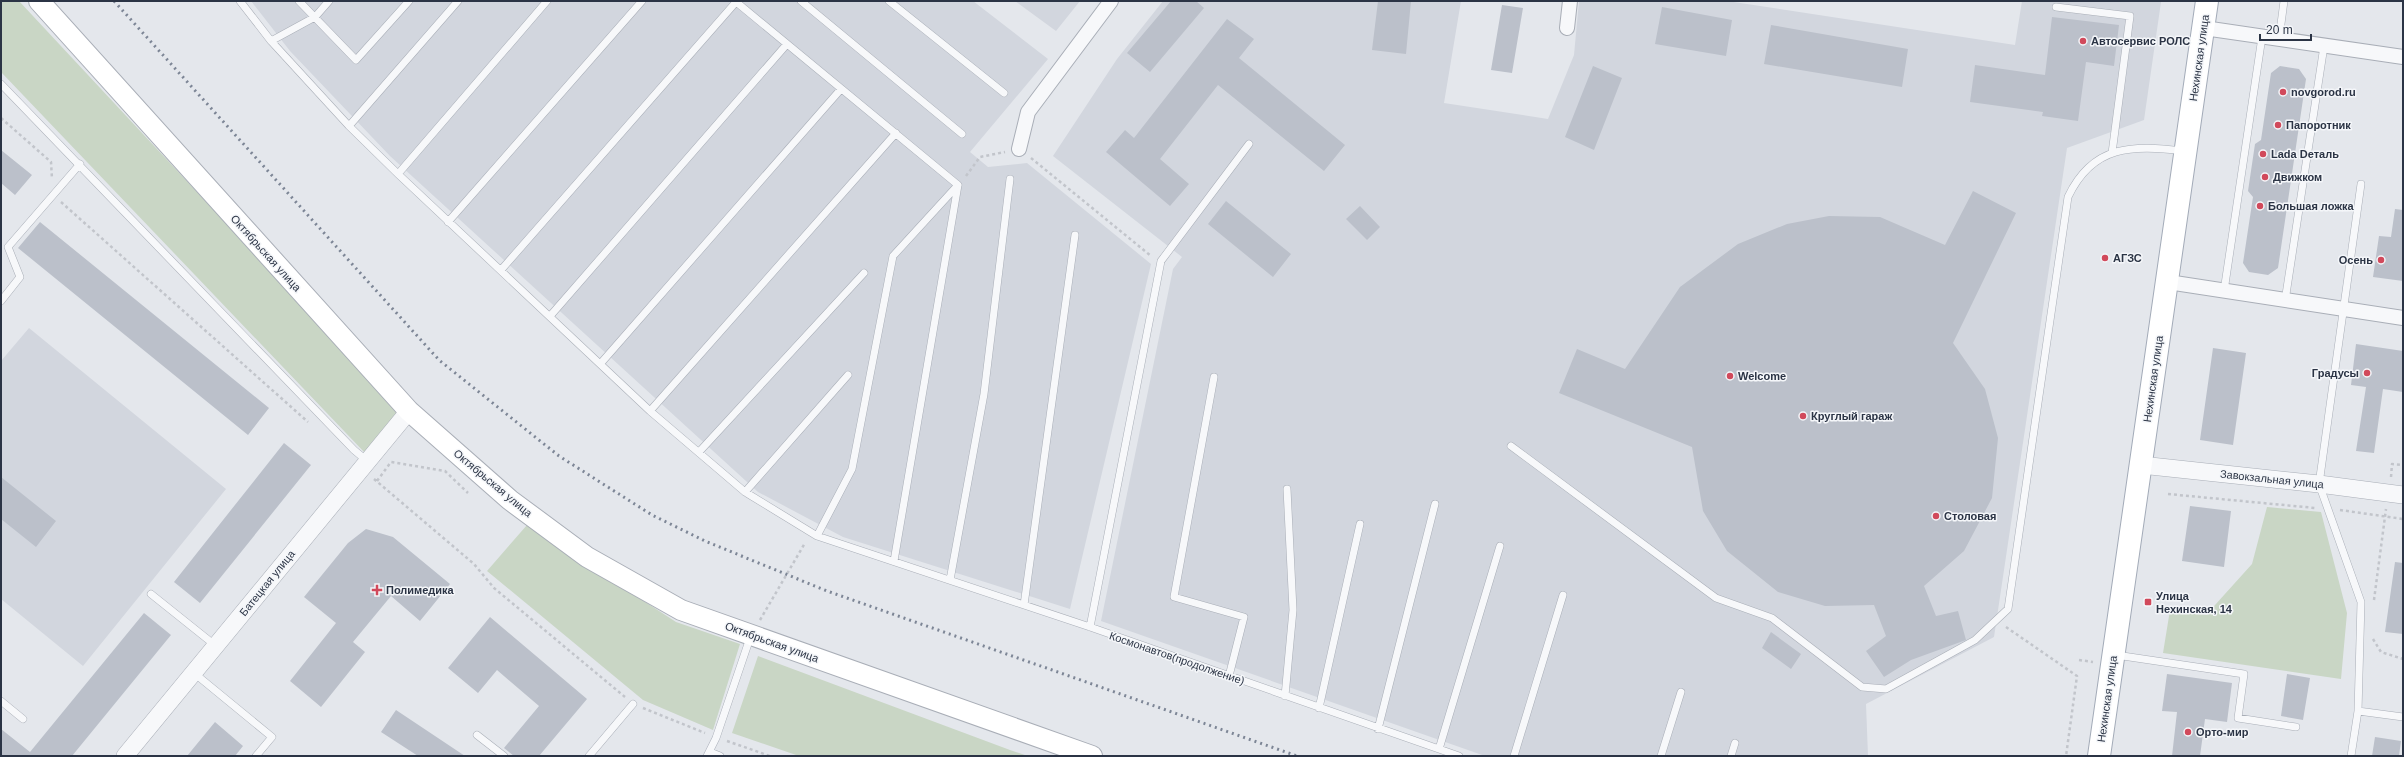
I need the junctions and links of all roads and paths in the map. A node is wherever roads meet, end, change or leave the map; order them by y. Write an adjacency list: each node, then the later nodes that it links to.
1 (39, 1): 58 (main road, Октябрьская улица)
2 (240, 1): 22 (lane, Космонавтов(продолжение))
3 (299, 1): 17 (lane)
4 (329, 1): 17 (lane)
5 (409, 1): 17 (lane)
6 (458, 1): 30 (lane)
7 (547, 1): 38 (lane)
8 (642, 1): 43 (lane)
9 (736, 1): 23 (lane); 46 (lane)
10 (801, 1): 32 (lane)
11 (889, 1): 28 (lane)
12 (1111, 1): 34 (street)
13 (1570, 1): 18 (street)
14 (2207, 1): 19 (main road, Нехинская улица)
15 (2284, 1): 21 (lane)
16 (2056, 7): 36 (lane)
17 (315, 17): 22 (lane)
18 (1567, 28)
19 (2204, 28): 20 (street); 35 (main road, Нехинская улица)
20 (2262, 37): 21 (street); 49 (lane)
21 (2279, 39): 24 (street)
22 (270, 41): 30 (lane, Космонавтов(продолжение))
23 (787, 44): 27 (lane); 53 (lane)
24 (2324, 46): 25 (street); 51 (lane)
25 (2403, 57)
26 (1, 84): 37 (lane)
27 (841, 89): 31 (lane); 55 (lane)
28 (1004, 93)
29 (1, 118): 42 (path)
30 (349, 126): 38 (lane, Космонавтов(продолжение))
31 (896, 133): 41 (lane); 59 (lane)
32 (962, 134)
33 (1250, 144): 45 (lane)
34 (1019, 149): 41 (path); 45 (path)
35 (2186, 151): 36 (lane); 48 (main road, Нехинская улица)
36 (2112, 153): 84 (lane)
37 (80, 164): 42 (lane); 63 (lane)
38 (398, 174): 43 (lane, Космонавтов(продолжение))
39 (1010, 179): 79 (lane)
40 (2361, 184): 52 (lane)
41 (958, 185): 76 (lane); 78 (lane)
42 (53, 195): 50 (lane); 60 (path)
43 (448, 222): 46 (lane, Космонавтов(продолжение))
44 (1075, 235): 83 (lane)
45 (1161, 264): 85 (lane)
46 (501, 270): 53 (lane, Космонавтов(продолжение))
47 (864, 273): 62 (lane)
48 (2168, 282): 49 (street); 64 (main road, Нехинская улица)
49 (2224, 291): 51 (street)
50 (1, 300)
51 (2285, 301): 52 (street)
52 (2344, 309): 54 (street); 65 (lane)
53 (550, 315): 55 (lane, Космонавтов(продолжение))
54 (2403, 318)
55 (601, 363): 59 (lane, Космонавтов(продолжение))
56 (848, 375): 67 (lane)
57 (1214, 377): 92 (lane)
58 (409, 411): 63 (street, Батецкая улица); 87 (main road, Октябрьская улица)
59 (650, 411): 62 (lane, Космонавтов(продолжение))
60 (313, 426)
61 (1511, 446): 84 (lane)
62 (699, 452): 67 (lane, Космонавтов(продолжение))
63 (366, 460): 88 (street, Батецкая улица)
64 (2141, 465): 65 (street, Завокзальная улица); 89 (main road, Нехинская улица)
65 (2319, 484): 70 (street, Завокзальная улица); 72 (lane)
66 (1287, 489): 94 (lane)
67 (745, 492): 76 (lane, Космонавтов(продолжение))
68 (468, 493): 96 (path)
69 (2168, 494): 72 (path)
70 (2403, 495)
71 (1435, 504): 102 (lane)
72 (2329, 509): 73 (path); 98 (lane)
73 (2386, 516): 74 (path); 82 (path)
74 (2403, 519)
75 (1360, 524): 97 (lane)
76 (814, 534): 78 (lane, Космонавтов(продолжение)); 87 (path)
77 (1500, 546): 106 (lane)
78 (894, 561): 79 (lane, Космонавтов(продолжение))
79 (950, 580): 83 (lane, Космонавтов(продолжение))
80 (151, 594): 88 (lane)
81 (1563, 595): 116 (lane)
82 (2374, 602)
83 (1024, 605): 85 (lane, Космонавтов(продолжение))
84 (2008, 608): 119 (path)
85 (1090, 627): 92 (lane, Космонавтов(продолжение))
86 (2369, 633): 90 (path)
87 (751, 635): 104 (lane); 114 (main road, Октябрьская улица)
88 (216, 646): 91 (street, Батецкая улица)
89 (2114, 655): 101 (lane); 120 (main road, Нехинская улица)
90 (2403, 659)
91 (194, 673): 108 (street, Батецкая улица); 109 (lane)
92 (1229, 676): 94 (lane, Космонавтов(продолжение))
93 (1681, 692): 117 (lane)
94 (1285, 696): 97 (lane, Космонавтов(продолжение))
95 (1, 701): 100 (lane)
96 (633, 704): 104 (path); 111 (lane)
97 (1319, 708): 102 (lane, Космонавтов(продолжение))
98 (2358, 711): 99 (lane); 121 (lane)
99 (2403, 718)
100 (23, 719)
101 (2296, 727)
102 (1378, 729): 106 (lane, Космонавтов(продолжение))
103 (477, 734): 110 (lane)
104 (716, 738): 107 (lane); 113 (path)
105 (1735, 743): 118 (lane)
106 (1439, 749): 115 (lane, Космонавтов(продолжение))
107 (709, 754): 112 (lane)
108 (125, 756)
109 (256, 756)
110 (504, 756)
111 (589, 756)
112 (720, 756)
113 (770, 756)
114 (1092, 756)
115 (1459, 756)
116 (1514, 756)
117 (1661, 756)
118 (1731, 756)
119 (2066, 756)
120 (2099, 756)
121 (2351, 756)

